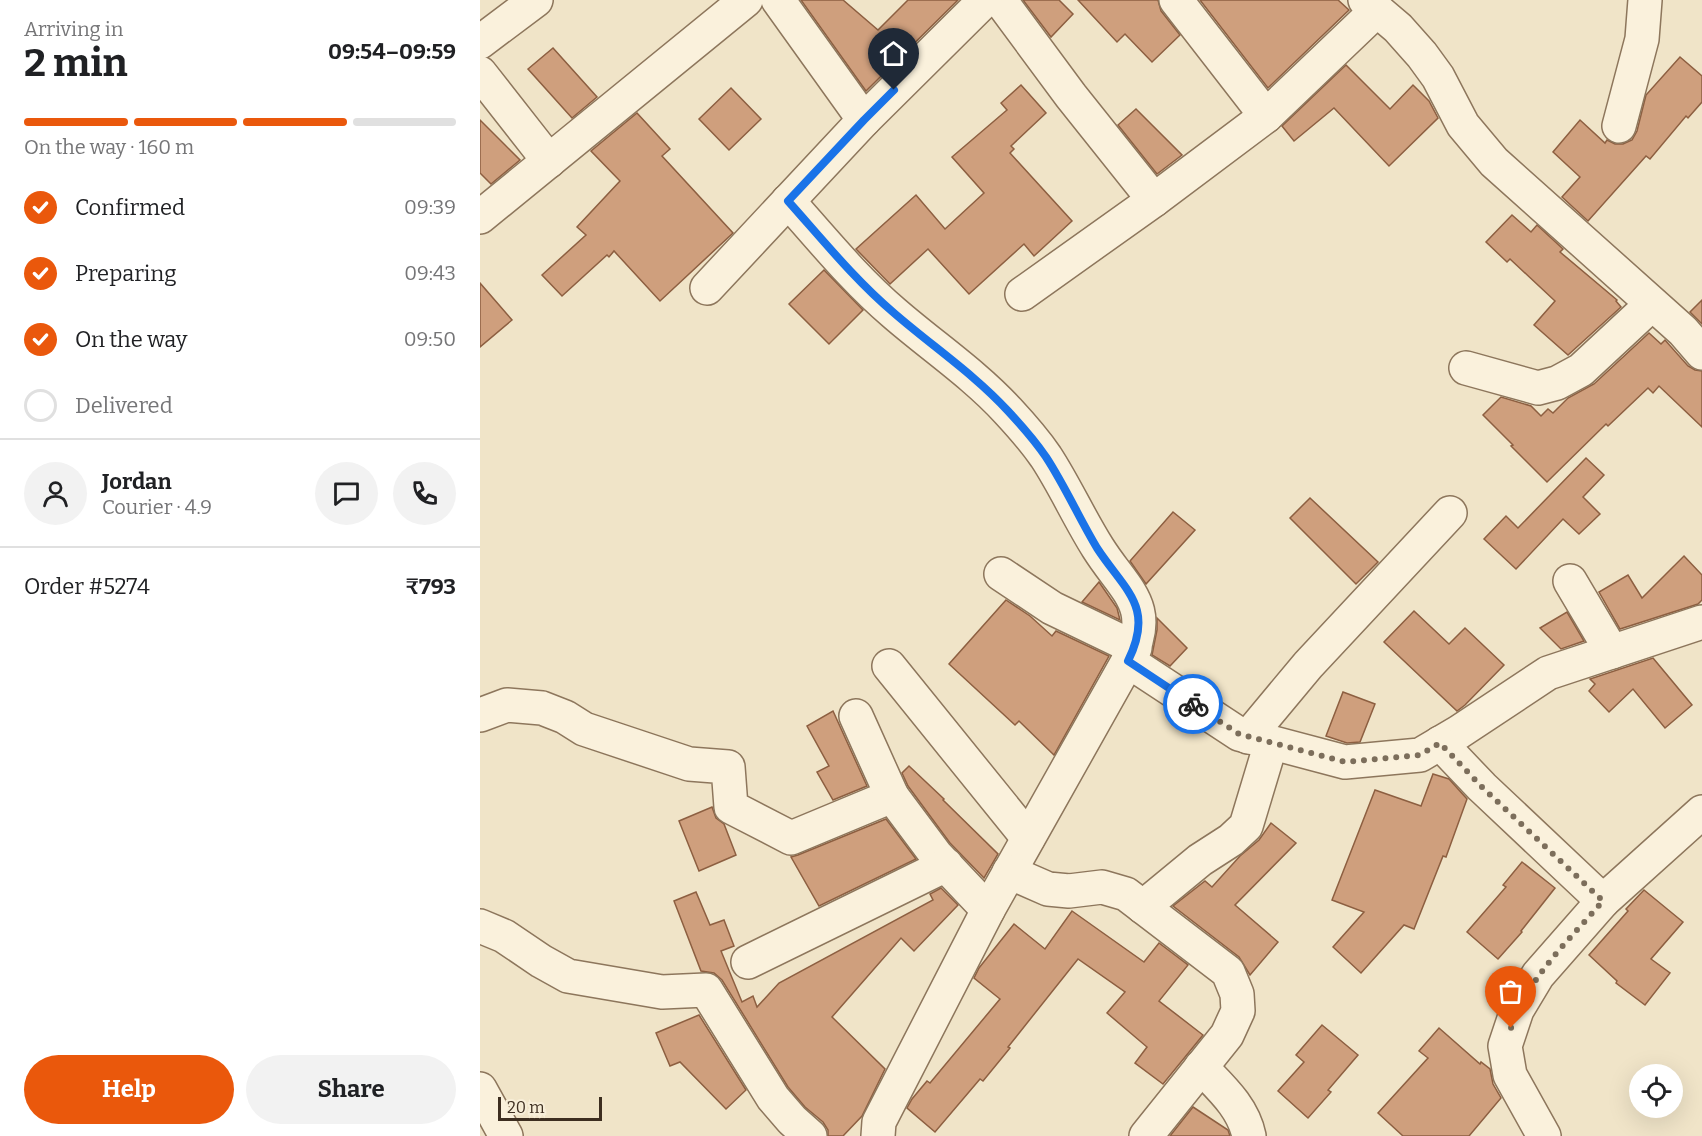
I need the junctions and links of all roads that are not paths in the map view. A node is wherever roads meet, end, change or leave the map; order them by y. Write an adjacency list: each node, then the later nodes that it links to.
1 (536, 0): 9 (street)
2 (746, 0): 14 (street)
3 (778, 0): 12 (street)
4 (985, 0): 12 (street)
5 (1000, 0): 15 (street)
6 (1176, 0): 11 (street)
7 (1645, 0): 13 (street)
8 (1380, 3): 11 (street); 20 (street)
9 (480, 42)
10 (480, 73): 14 (street)
11 (1266, 116): 15 (street)
12 (864, 120): 16 (street)
13 (1619, 126)
14 (549, 161): 17 (street)
15 (1154, 200): 19 (street)
16 (788, 201): 18 (street); 28 (street)
17 (486, 202)
18 (707, 288)
19 (1022, 294)
20 (1652, 304): 21 (street); 22 (street)
21 (1702, 353)
22 (1466, 368)
23 (1450, 513): 32 (street)
24 (1001, 574): 28 (street)
25 (1570, 581): 27 (street)
26 (1702, 622): 27 (street)
27 (1612, 652): 33 (street)
28 (1131, 654): 32 (street); 36 (street)
29 (889, 666): 36 (street)
30 (480, 715): 34 (street)
31 (856, 716): 34 (street)
32 (1260, 740): 33 (street); 40 (street)
33 (1440, 743): 39 (street)
34 (892, 796): 37 (street)
35 (1702, 812): 39 (street)
36 (1028, 838): 38 (street)
37 (946, 865): 41 (street); 43 (street)
38 (1009, 872): 40 (street); 41 (street)
39 (1603, 901): 51 (street)
40 (1143, 907): 44 (street)
41 (988, 910): 48 (street)
42 (480, 926): 47 (street)
43 (748, 962)
44 (1202, 1067): 49 (street); 50 (street)
45 (480, 1089): 46 (street)
46 (506, 1136)
47 (810, 1136)
48 (878, 1136)
49 (1146, 1136)
50 (1249, 1136)
51 (1544, 1136)

